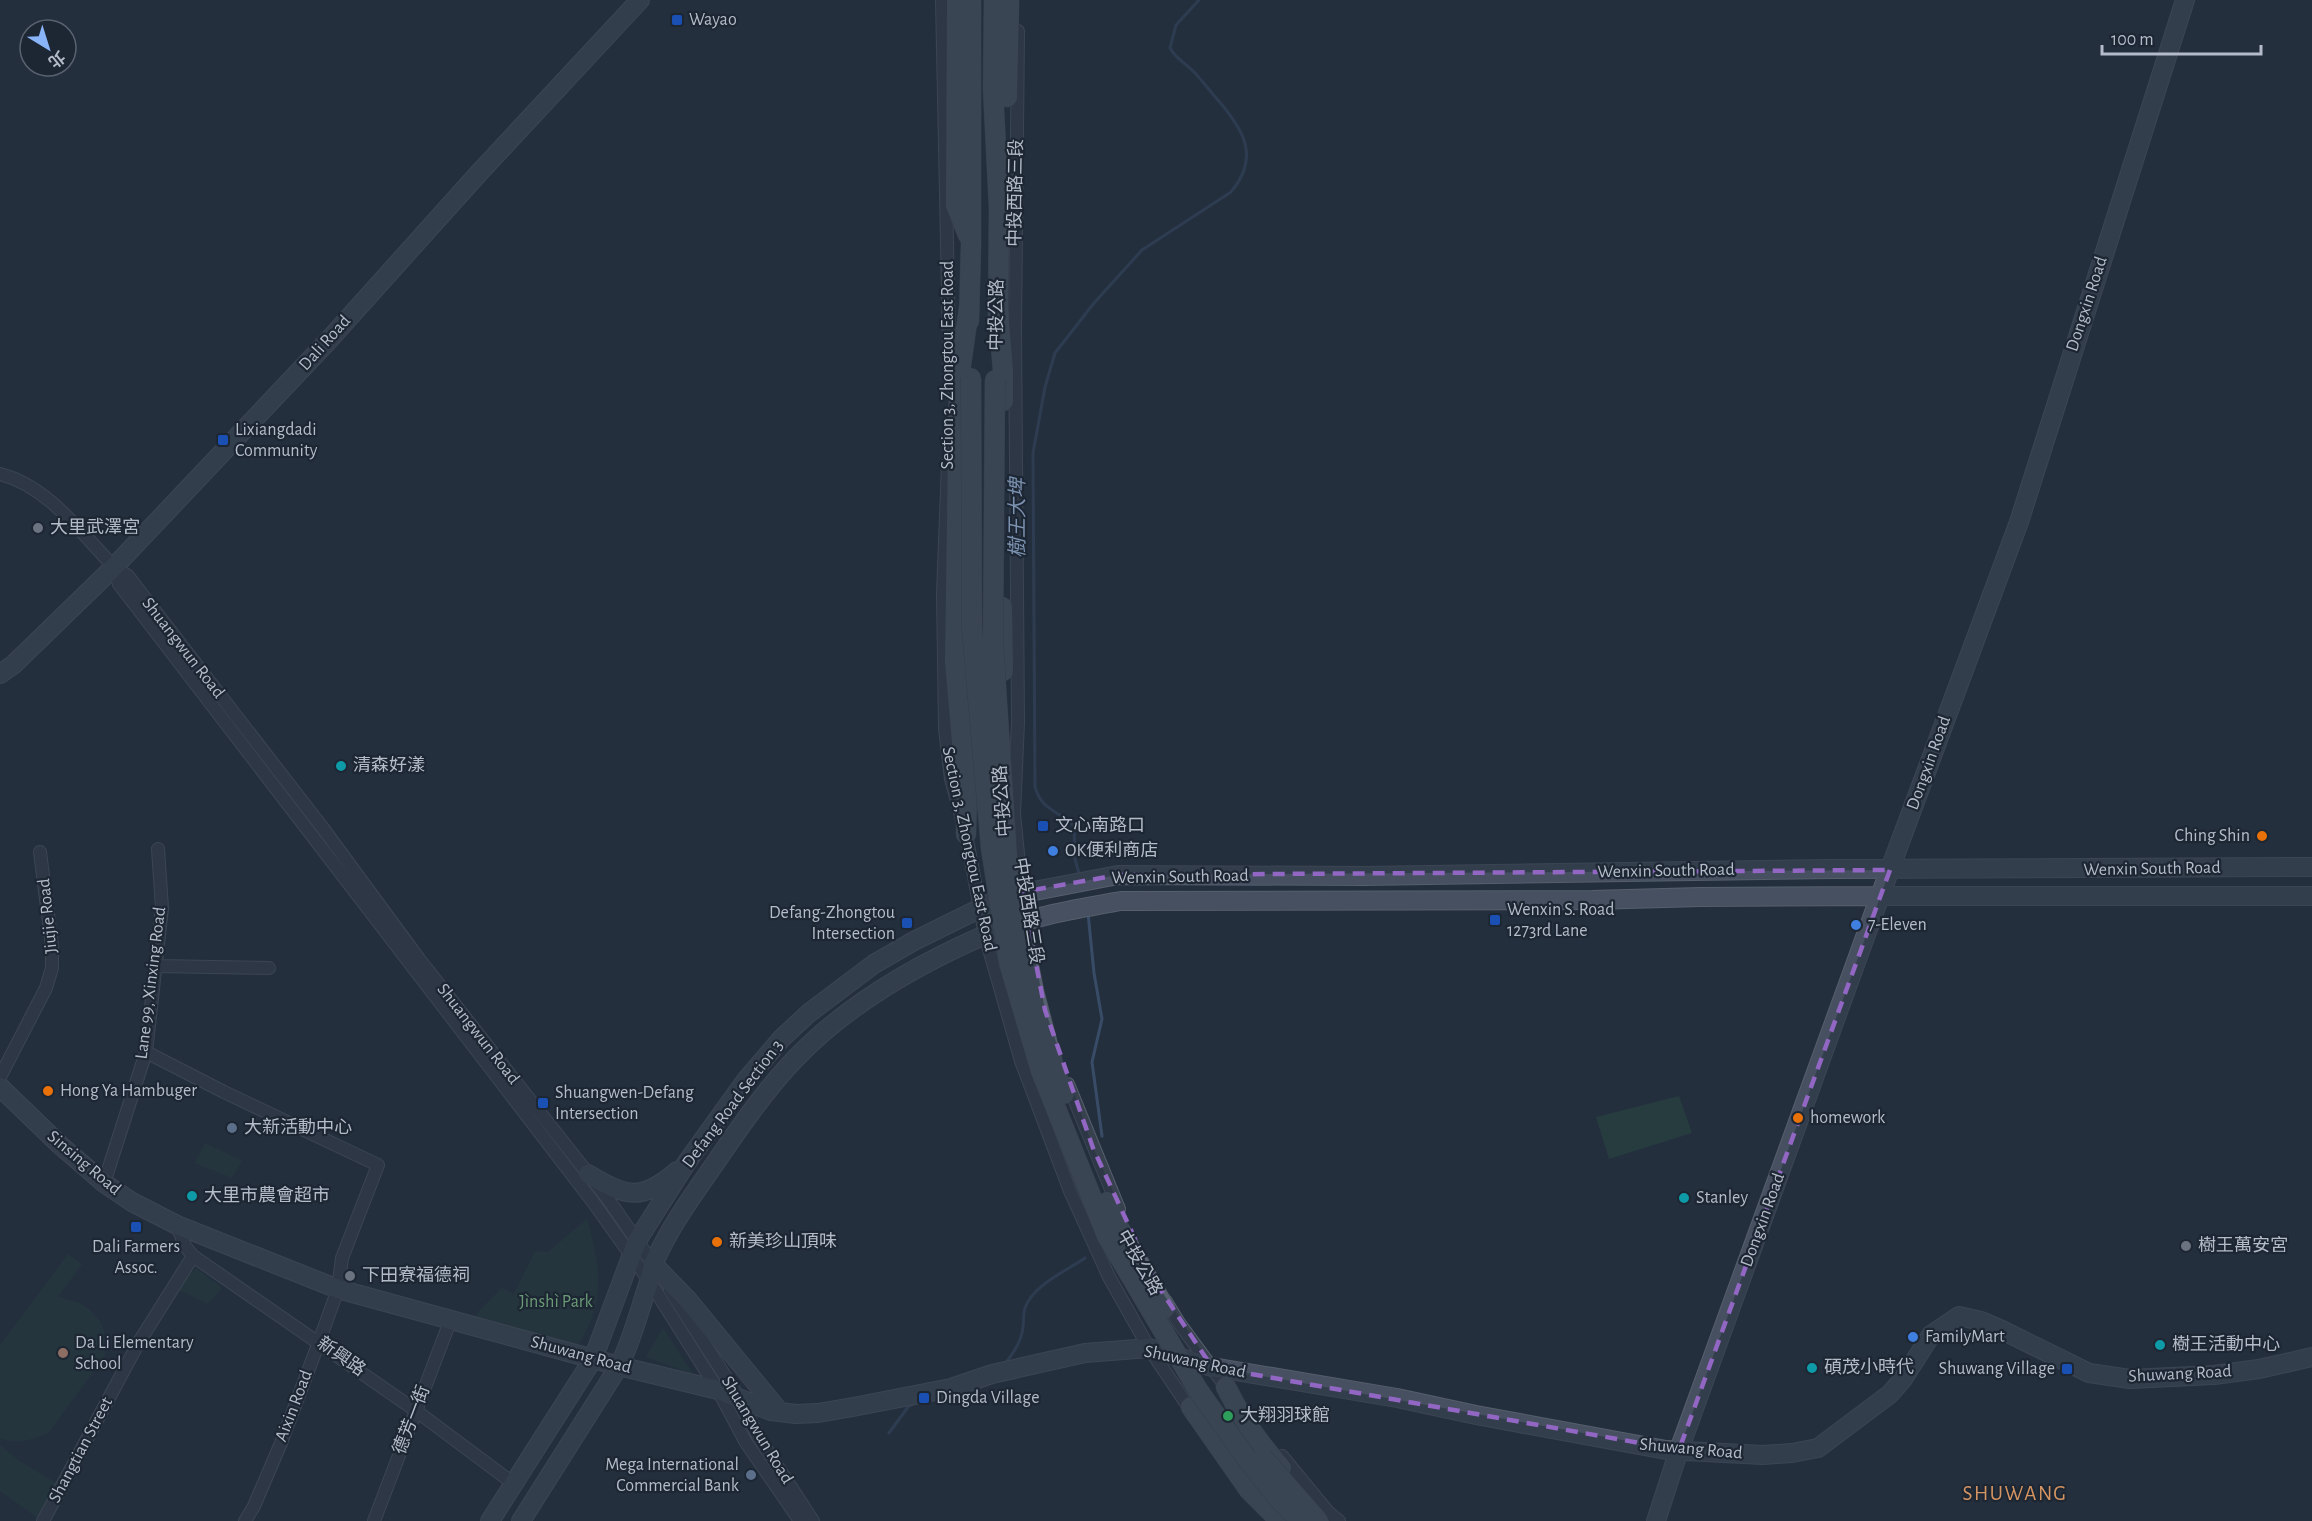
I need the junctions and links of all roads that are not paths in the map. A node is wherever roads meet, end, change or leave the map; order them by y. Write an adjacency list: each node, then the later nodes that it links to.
1 (640, 0): 14 (street, Dali Road)
2 (942, 0): 17 (street, Section 3, Zhongtou East Road)
3 (957, 0): 10 (main road)
4 (971, 0): 10 (main road, 中投公路)
5 (994, 0): 9 (main road, 中投公路)
6 (1009, 0): 9 (main road)
7 (1018, 0): 16 (street, 中投西路三段)
8 (2185, 0): 21 (street, Dongxin Road)
9 (999, 208): 12 (main road, 中投公路)
10 (971, 244): 11 (main road, 中投公路)
11 (969, 308): 17 (main road); 67 (main road, 中投公路, bridge)
12 (998, 310): 16 (main road); 68 (main road, 中投公路, bridge)
13 (0, 474): 14 (street, Shuangwun Road)
14 (114, 567): 15 (street, Dali Road); 34 (street, Shuangwun Road); 39 (street, Shuangwun Road)
15 (0, 674)
16 (1014, 814): 22 (street, 中投西路三段)
17 (966, 834): 25 (street, Section 3, Zhongtou East Road)
18 (158, 849): 28 (street, Lane 99, Xinxing Road)
19 (40, 852): 31 (street, Jiujie Road)
20 (2312, 867): 21 (street, Wenxin South Road)
21 (1890, 870): 22 (street, Wenxin South Road); 23 (street, Dongxin Road)
22 (1022, 892): 25 (street, Defang Road Section 3); 26 (street, 中投西路三段)
23 (1880, 896): 24 (street, Wenxin South Road); 26 (street, Wenxin South Road); 56 (street, Dongxin Road)
24 (2312, 896)
25 (979, 909): 27 (street, Section 3, Zhongtou East Road); 33 (street, Defang Road Section 3)
26 (1028, 921): 27 (street, Defang Road Section 3); 37 (street, 中投西路三段)
27 (985, 935): 38 (street, Section 3, Zhongtou East Road); 41 (street, Defang Road Section 3)
28 (156, 966): 29 (street); 30 (street, Lane 99, Xinxing Road)
29 (269, 968)
30 (146, 1052): 35 (street, Lane 99, Xinxing Road); 42 (street, Aixin Road)
31 (0, 1077)
32 (0, 1088): 35 (street, Sinsing Road)
33 (687, 1162): 34 (street); 39 (street, Defang Road Section 3)
34 (588, 1174): 39 (street, Shuangwun Road)
35 (104, 1183): 36 (street, Sinsing Road)
36 (177, 1225): 40 (street, 新興路); 42 (street, Shuwang Road)
37 (1128, 1230): 38 (street); 49 (street, 中投西路三段)
38 (1094, 1245): 45 (street, Section 3, Zhongtou East Road)
39 (635, 1248): 41 (street, Shuangwun Road); 41 (street, Shuangwun Road); 47 (street, Defang Road Section 3)
40 (193, 1256): 44 (street, 新興路); 58 (street, Shangtian Street)
41 (652, 1273): 48 (street, Defang Road Section 3); 51 (street, Shuangwun Road); 52 (street, Shuangwun Road); 55 (street)
42 (338, 1288): 43 (street, Shuwang Road); 44 (street, Aixin Road)
43 (451, 1318): 47 (street, Shuwang Road); 54 (street, 德芳一街)
44 (319, 1342): 54 (street, 新興路); 59 (street, Aixin Road)
45 (1149, 1348): 49 (street, Shuwang Road); 53 (street, Section 3, Zhongtou East Road); 55 (street, Shuwang Road)
46 (2312, 1357): 56 (street, Shuwang Road)
47 (593, 1359): 48 (street, Shuwang Road); 57 (street, Defang Road Section 3)
48 (619, 1366): 51 (street, Shuwang Road); 62 (street, Defang Road Section 3)
49 (1212, 1367): 50 (street, 中投西路三段); 56 (street, Shuwang Road)
50 (1226, 1387): 69 (main road); 70 (street, 中投西路三段)
51 (718, 1390): 52 (street, Shuwang Road); 63 (street, Shuangwun Road)
52 (740, 1399): 55 (street, Shuwang Road); 64 (street, Shuangwun Road)
53 (1191, 1407): 65 (street, Section 3, Zhongtou East Road); 66 (main road)
54 (415, 1410): 57 (street, 新興路); 60 (street, 德芳一街)
55 (778, 1411)
56 (1679, 1450): 71 (street, Dongxin Road)
57 (514, 1484): 61 (street, Defang Road Section 3)
58 (43, 1521)
59 (245, 1521)
60 (374, 1521)
61 (490, 1521)
62 (521, 1521)
63 (800, 1521)
64 (813, 1521)
65 (1265, 1521)
66 (1280, 1521)
67 (1300, 1521)
68 (1318, 1521)
69 (1330, 1521)
70 (1339, 1521)
71 (1656, 1521)

